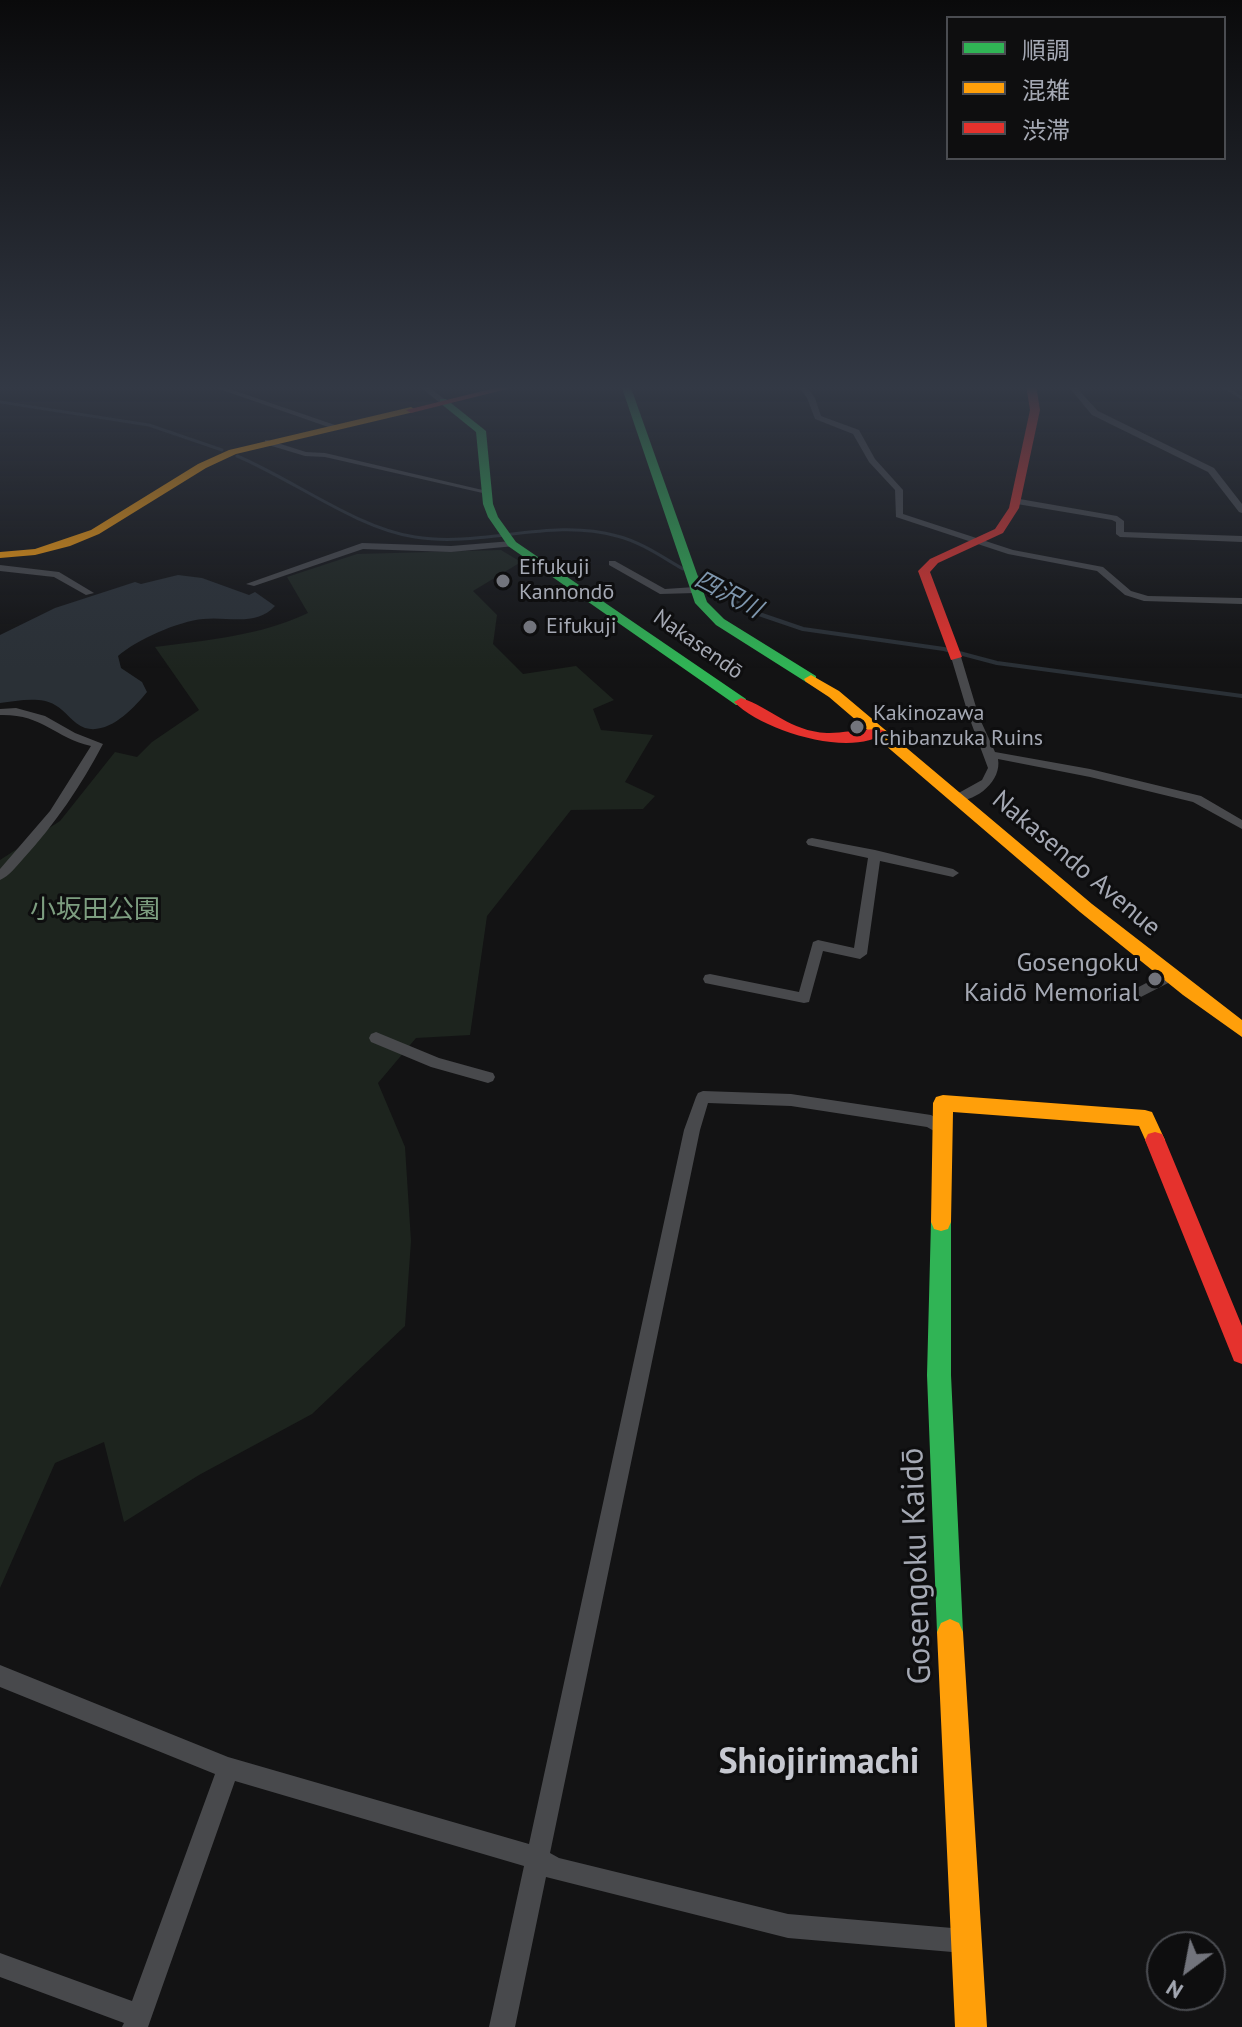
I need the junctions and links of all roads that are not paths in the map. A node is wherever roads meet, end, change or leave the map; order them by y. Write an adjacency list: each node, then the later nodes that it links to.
1 (180, 480): 14 (main road)
2 (433, 480): 8 (street)
3 (486, 480): 8 (main road)
4 (658, 480): 17 (main road, Nakasendo Avenue)
5 (890, 480): 13 (street)
6 (1019, 480): 9 (main road)
7 (1218, 480): 10 (street)
8 (487, 492): 11 (main road)
9 (1014, 501): 12 (street); 13 (main road)
10 (1242, 510)
11 (508, 539): 18 (street); 23 (main road, Nakasendō)
12 (1242, 539)
13 (978, 541): 20 (street); 21 (main road)
14 (0, 555)
15 (612, 563): 17 (street)
16 (0, 568): 19 (street)
17 (692, 580): 23 (main road, Nakasendo Avenue)
18 (251, 584)
19 (89, 593)
20 (1242, 601)
21 (955, 652): 24 (street)
22 (0, 712): 30 (street)
23 (880, 732): 25 (main road, Nakasendo Avenue)
24 (993, 755): 25 (street); 26 (street)
25 (959, 798): 31 (main road, Nakasendo Avenue)
26 (1242, 825)
27 (812, 842): 28 (street)
28 (875, 854): 29 (street); 32 (street)
29 (953, 873)
30 (0, 876)
31 (1169, 976): 33 (street); 34 (main road, Nakasendo Avenue)
32 (710, 979)
33 (1093, 997)
34 (1242, 1030)
35 (376, 1038): 36 (street)
36 (488, 1077)
37 (941, 1129): 38 (main road, Gosengoku Kaidō); 41 (street); 42 (main road, Gosengoku Kaidō)
38 (1242, 1353)
39 (0, 1676): 40 (street)
40 (228, 1768): 41 (street); 44 (street)
41 (537, 1858): 42 (street); 45 (street)
42 (964, 1941): 46 (main road, Gosengoku Kaidō)
43 (0, 1965): 44 (street)
44 (137, 2021)
45 (502, 2027)
46 (971, 2027)

